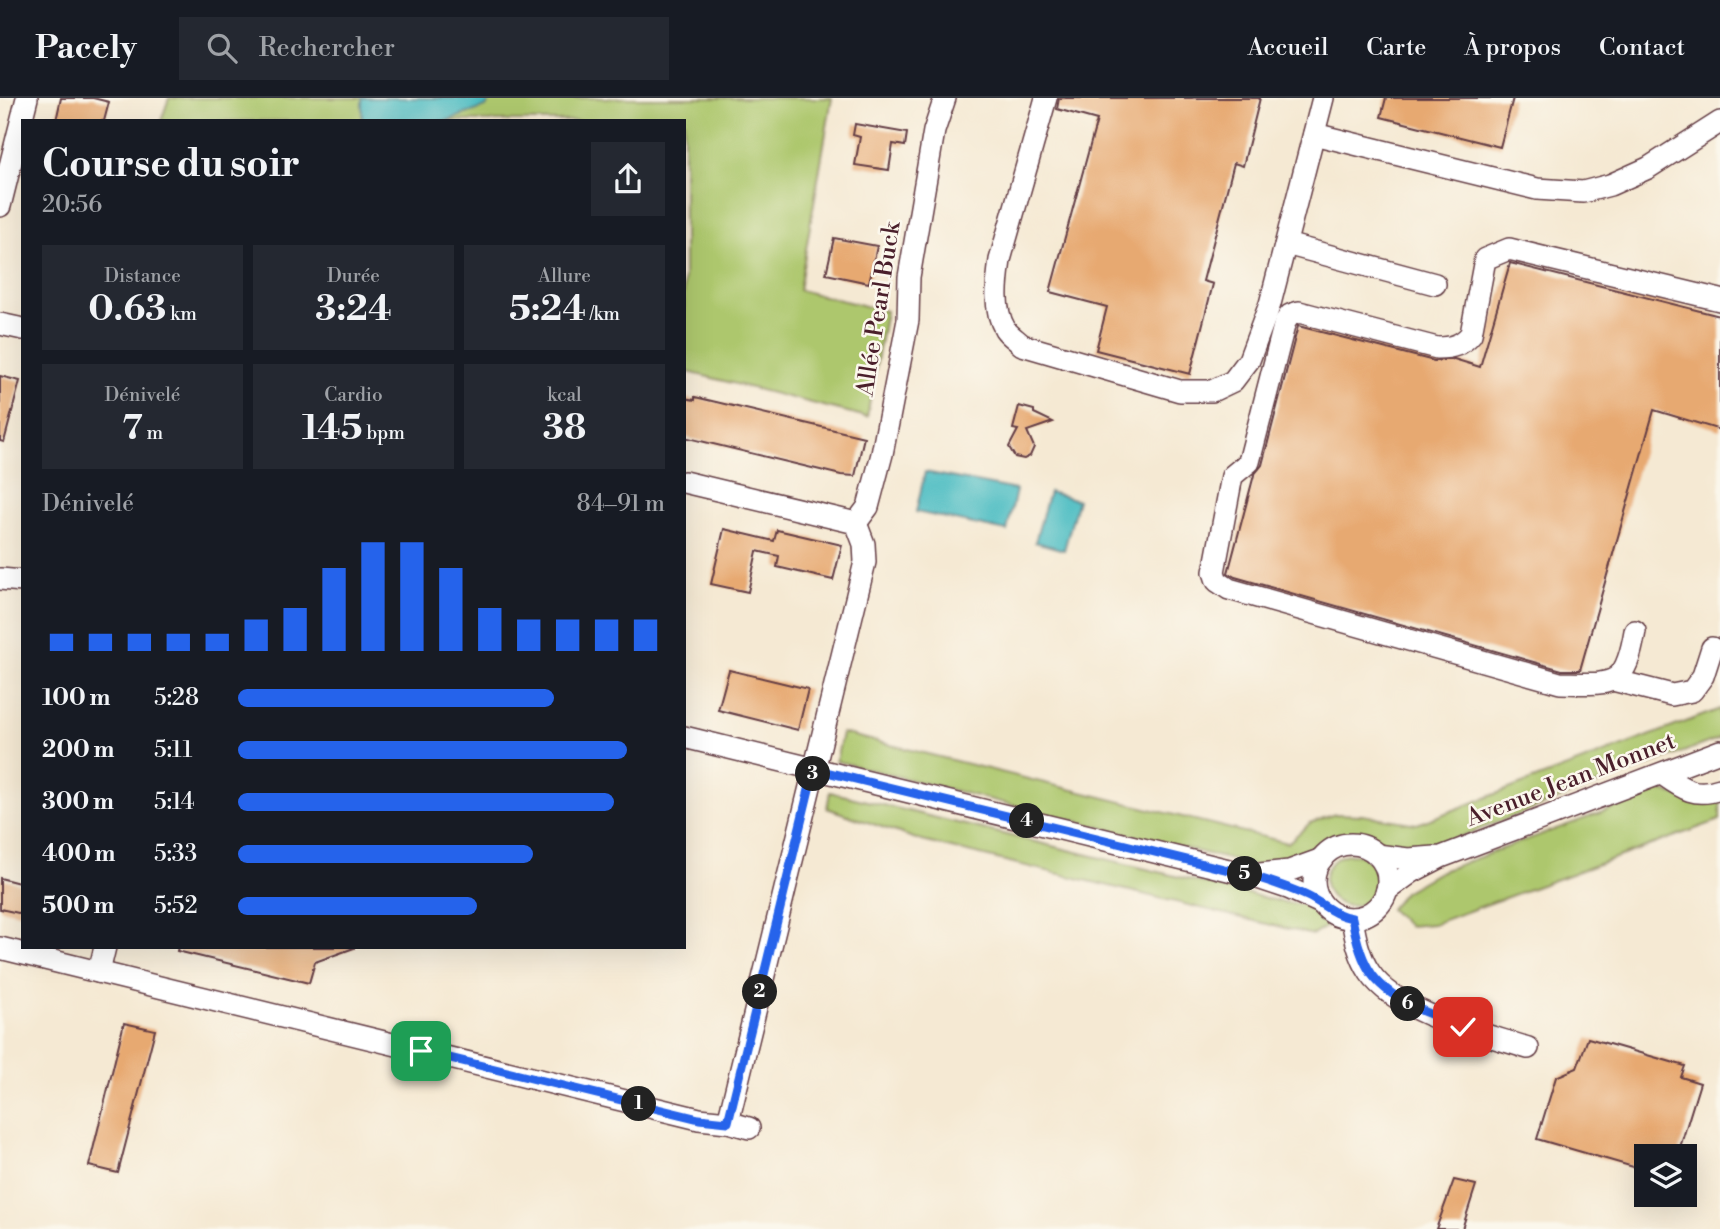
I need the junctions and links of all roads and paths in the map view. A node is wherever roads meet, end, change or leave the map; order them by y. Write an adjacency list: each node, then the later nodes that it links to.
1 (27, 98): 5 (street)
2 (944, 98): 16 (street, Allée Pearl Buck)
3 (1046, 98): 10 (street)
4 (1323, 98): 8 (street)
5 (22, 119)
6 (21, 122): 9 (street)
7 (1720, 122): 8 (street)
8 (1314, 134): 10 (street)
9 (0, 206)
10 (1286, 244): 11 (street)
11 (1435, 284)
12 (1720, 300): 21 (street)
13 (0, 324): 14 (street)
14 (21, 329)
15 (686, 482): 16 (street)
16 (856, 523): 24 (street)
17 (0, 579): 18 (street)
18 (21, 581)
19 (1635, 631): 21 (street)
20 (1712, 648): 21 (street)
21 (1613, 680)
22 (686, 737): 24 (street)
23 (1720, 751): 25 (street, Avenue Jean Monnet)
24 (814, 769): 30 (street); 38 (street)
25 (1662, 774): 26 (street); 28 (street, Avenue Jean Monnet)
26 (1720, 789)
27 (1377, 855): 28 (street, Avenue Jean Monnet); 29 (street); 31 (street)
28 (1441, 857): 31 (street, Avenue Jean Monnet)
29 (1322, 859): 30 (street); 32 (street)
30 (1249, 875): 32 (street)
31 (1387, 890): 33 (street)
32 (1321, 903): 33 (street)
33 (1352, 918): 37 (street)
34 (0, 948): 36 (street)
35 (105, 949): 36 (street)
36 (99, 972): 38 (street)
37 (1528, 1048)
38 (728, 1122): 39 (street)
39 (749, 1128)

